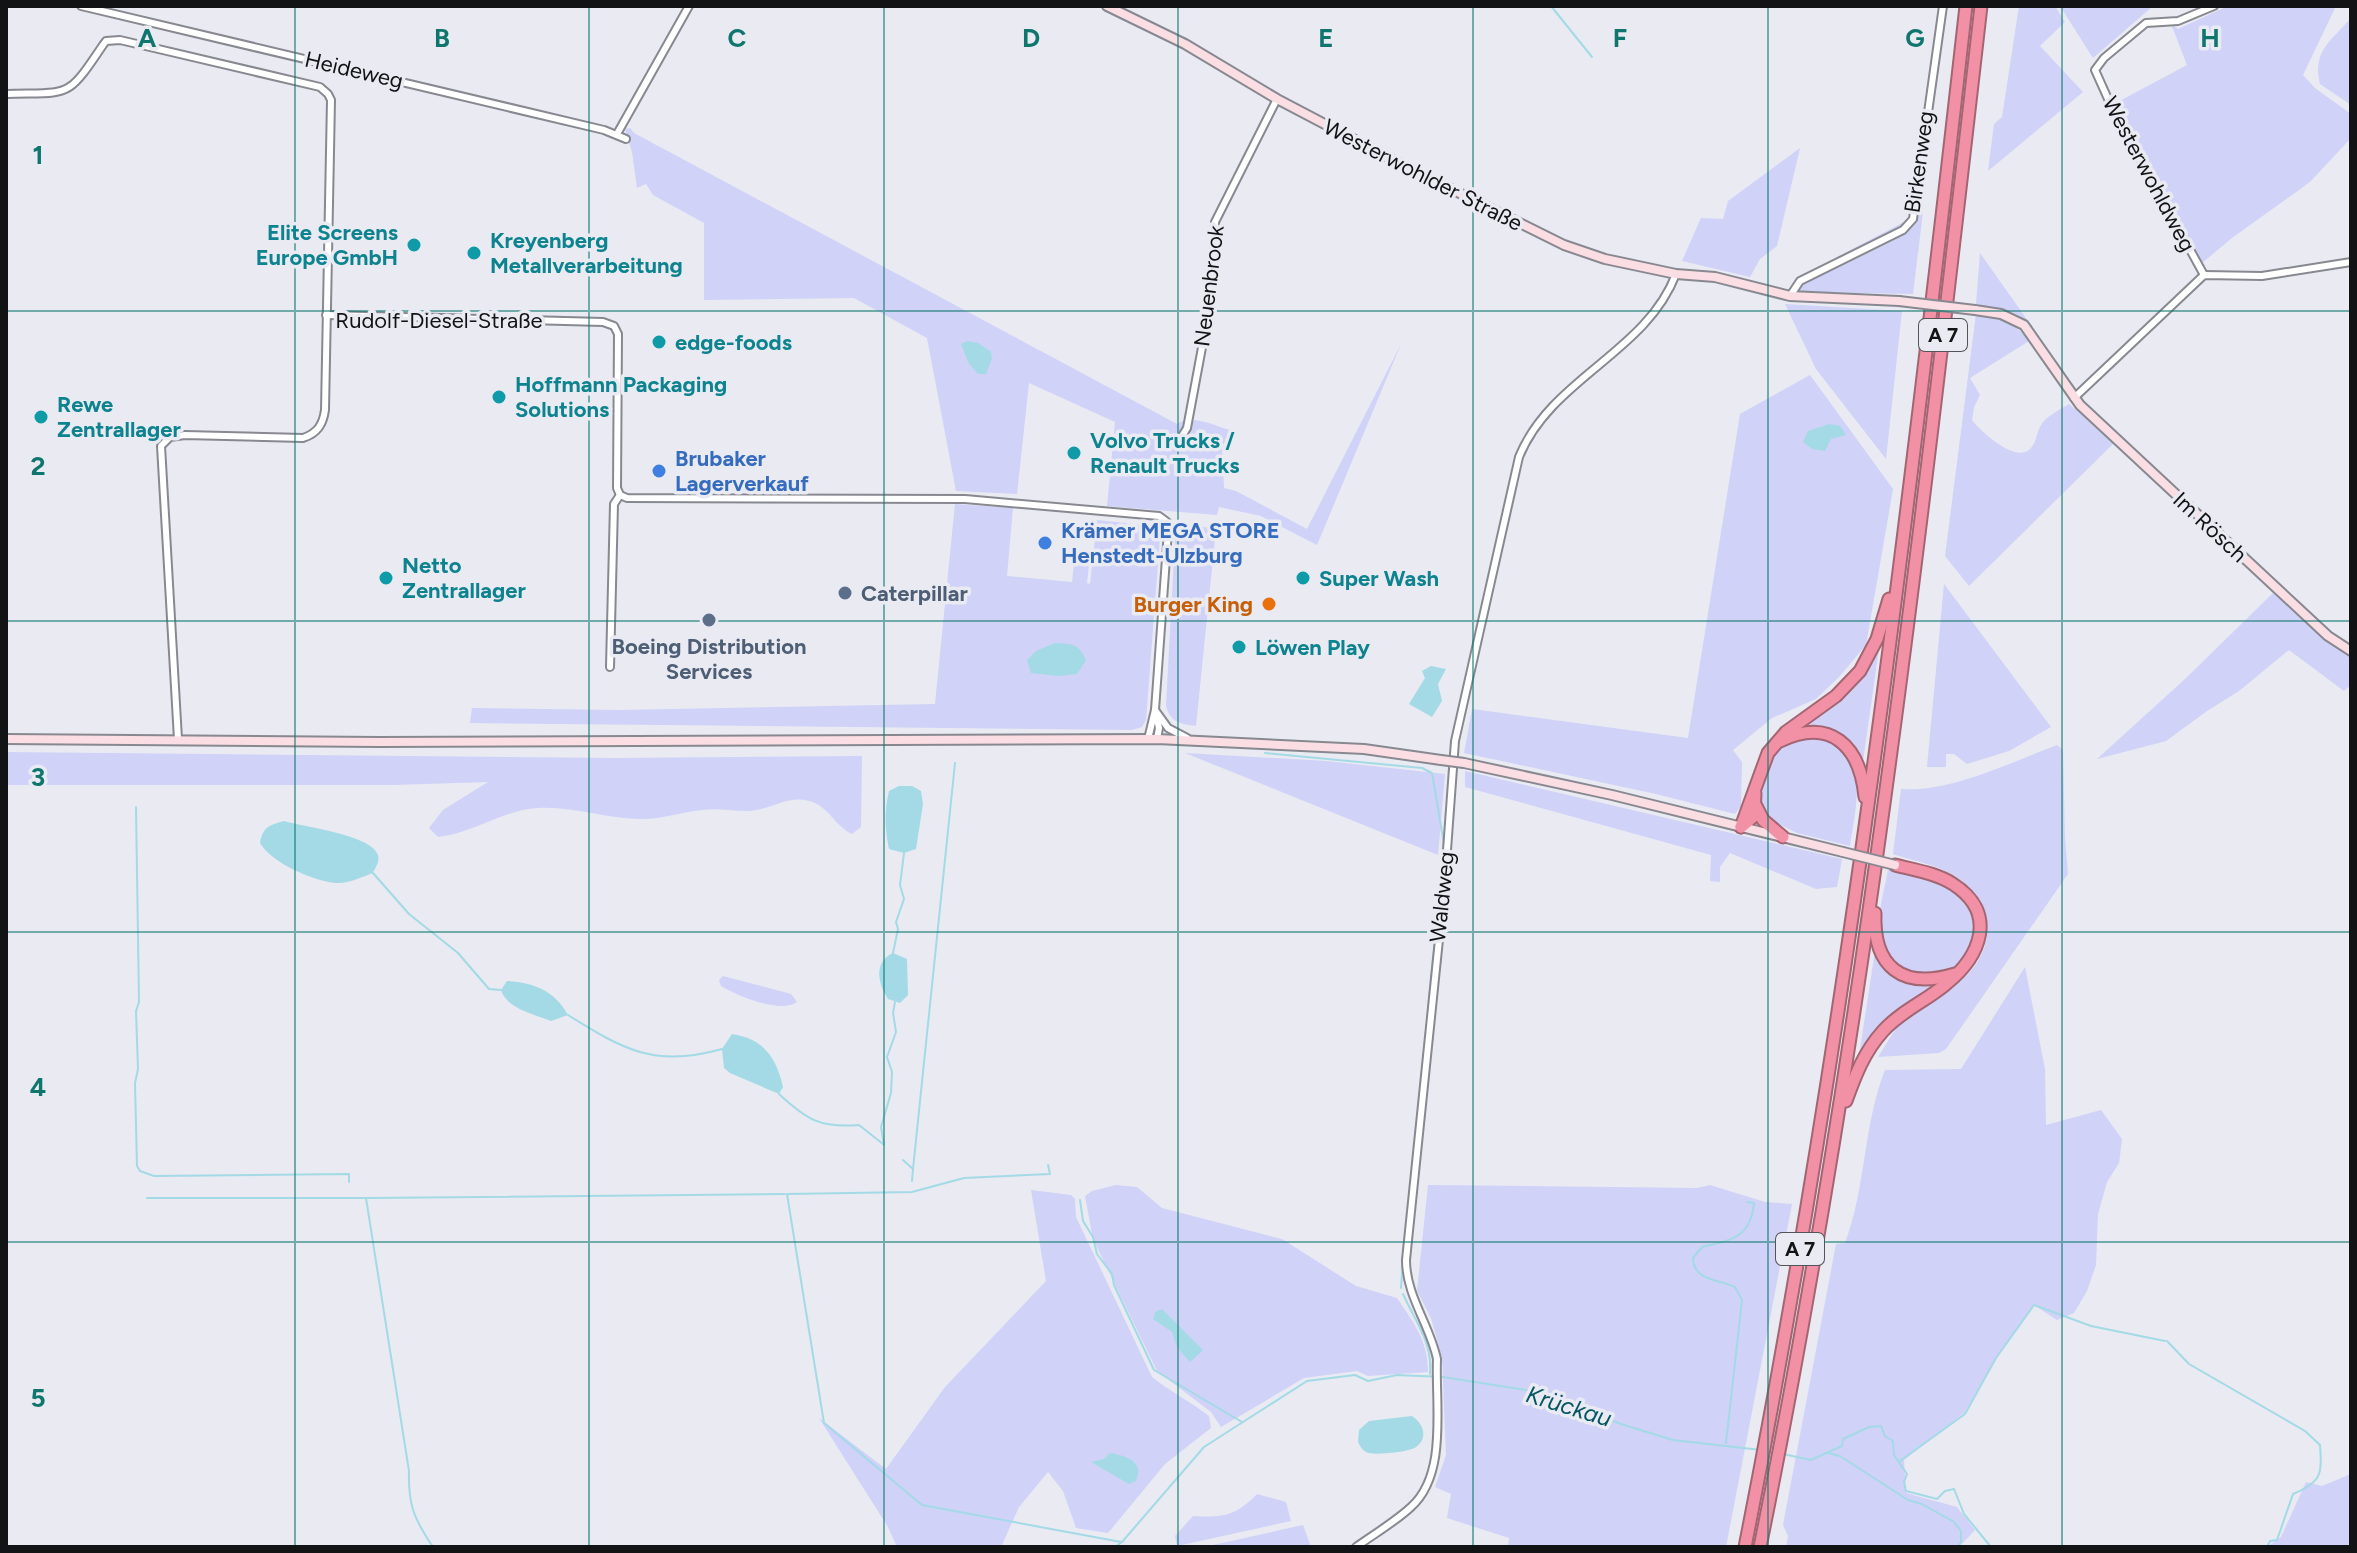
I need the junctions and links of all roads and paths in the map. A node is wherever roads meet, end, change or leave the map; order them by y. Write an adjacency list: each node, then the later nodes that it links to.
1 (81, 6): 10 (street, Heideweg)
2 (689, 6): 10 (street)
3 (1107, 6): 9 (main road, Westerwohlder Straße)
4 (1943, 6): 16 (street, Birkenweg)
5 (1966, 6): 21 (highway, A 7)
6 (1981, 6): 36 (highway, A 7)
7 (2214, 6): 14 (street, Westerwohldweg)
8 (6, 94): 17 (street)
9 (1277, 99): 13 (main road, Westerwohlder Straße); 19 (street, Neuenbrook)
10 (617, 134): 11 (street, Heideweg)
11 (626, 139)
12 (2351, 262): 14 (street)
13 (1676, 274): 15 (main road, Westerwohlder Straße); 39 (street, Waldweg)
14 (2204, 275): 18 (street)
15 (1759, 289): 16 (main road, Im Rösch)
16 (1790, 296): 18 (main road, Im Rösch, bridge)
17 (326, 315): 20 (street, Rudolf-Diesel-Straße); 26 (street, Rudolf-Diesel-Straße)
18 (2074, 398): 22 (main road, Im Rösch)
19 (1182, 436)
20 (620, 495): 23 (street, Rudolf-Diesel-Straße); 24 (street)
21 (1900, 564): 29 (highway); 32 (highway, A 7)
22 (2351, 651)
23 (610, 667)
24 (1155, 710): 27 (street); 28 (street)
25 (6, 739): 26 (main road)
26 (178, 739): 27 (main road)
27 (1153, 739): 28 (main road)
28 (1190, 740): 33 (main road, bridge)
29 (1776, 743): 30 (highway); 32 (highway)
30 (1755, 788): 31 (highway); 33 (highway)
31 (1755, 806): 33 (highway); 34 (highway)
32 (1867, 813): 40 (highway, A 7)
33 (1741, 827): 34 (main road)
34 (1783, 837): 35 (main road, bridge)
35 (1895, 865): 37 (highway)
36 (1874, 876): 37 (highway); 38 (highway, A 7)
37 (1959, 972): 38 (highway)
38 (1837, 1124): 41 (highway, A 7)
39 (1356, 1547)
40 (1745, 1547)
41 (1760, 1547)

